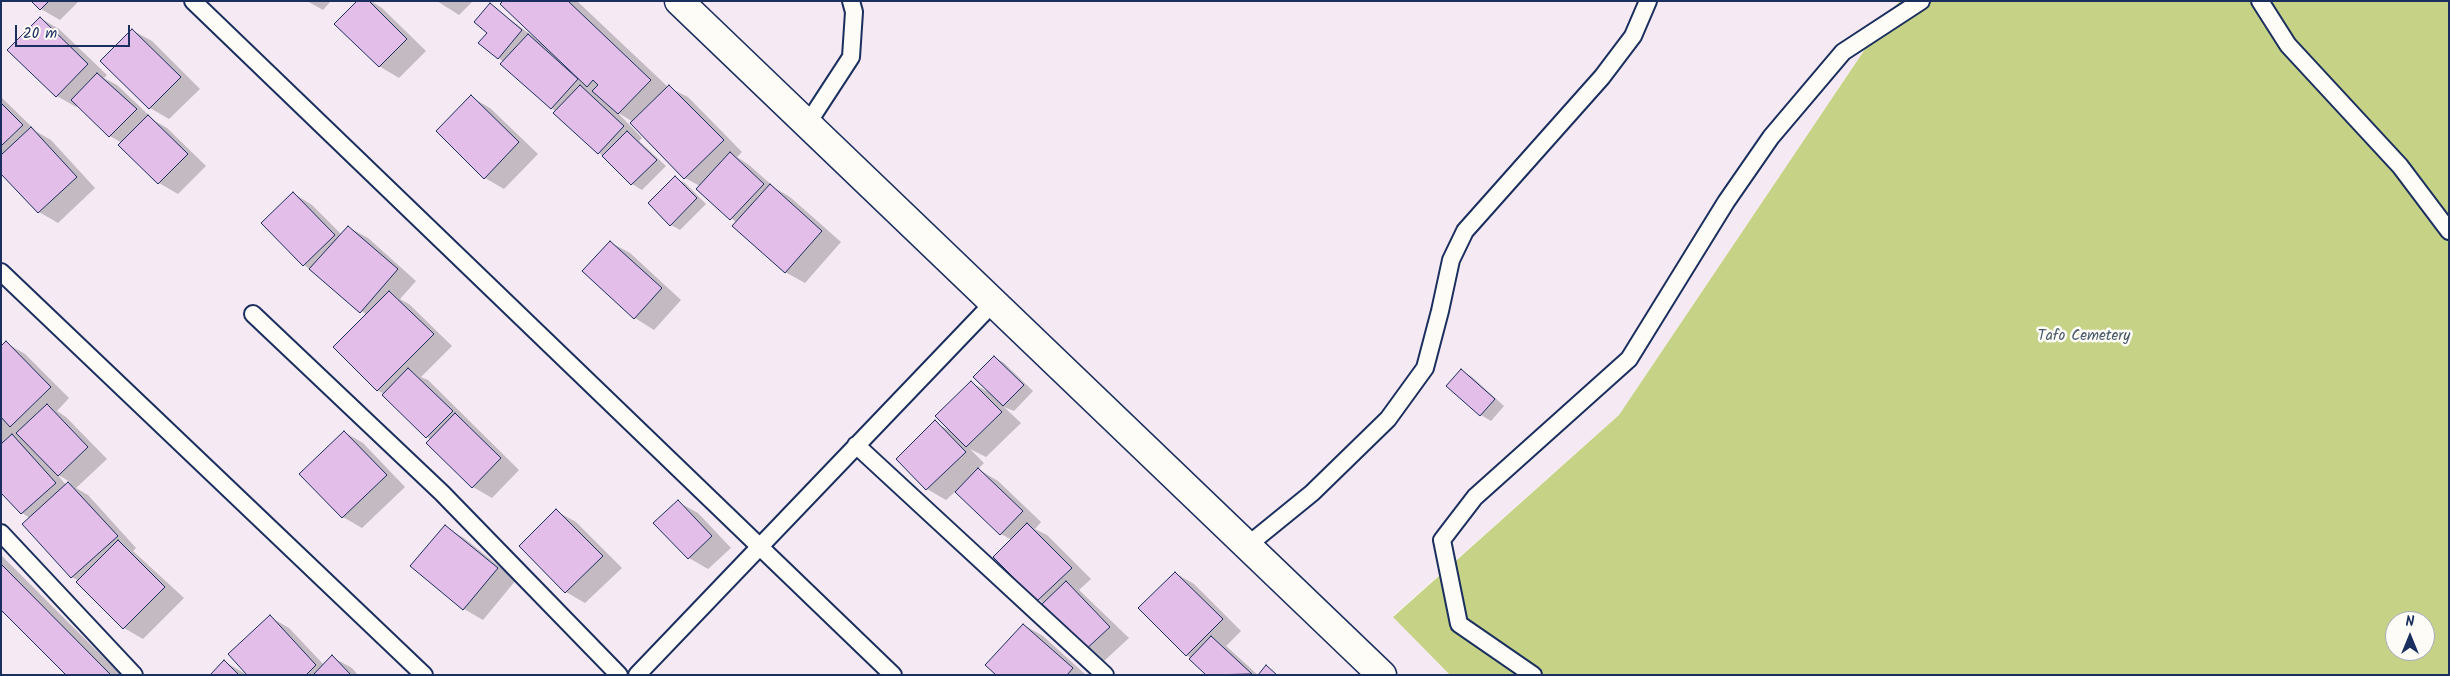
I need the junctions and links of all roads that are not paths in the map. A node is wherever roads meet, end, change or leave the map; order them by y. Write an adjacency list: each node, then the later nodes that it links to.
1 (193, 1): 14 (lane)
2 (679, 1): 7 (street)
3 (850, 1): 7 (lane)
4 (1648, 1): 15 (lane)
5 (1921, 1): 23 (lane)
6 (2260, 1): 8 (lane)
7 (808, 123): 10 (street)
8 (2449, 231)
9 (1, 272): 17 (lane)
10 (994, 302): 12 (lane); 15 (street)
11 (253, 314): 18 (lane)
12 (856, 445): 14 (lane); 21 (lane)
13 (1, 533): 16 (lane)
14 (759, 544): 19 (lane); 20 (lane)
15 (1248, 545): 22 (street)
16 (134, 675)
17 (424, 675)
18 (619, 675)
19 (637, 675)
20 (893, 675)
21 (1105, 675)
22 (1382, 675)
23 (1533, 675)

